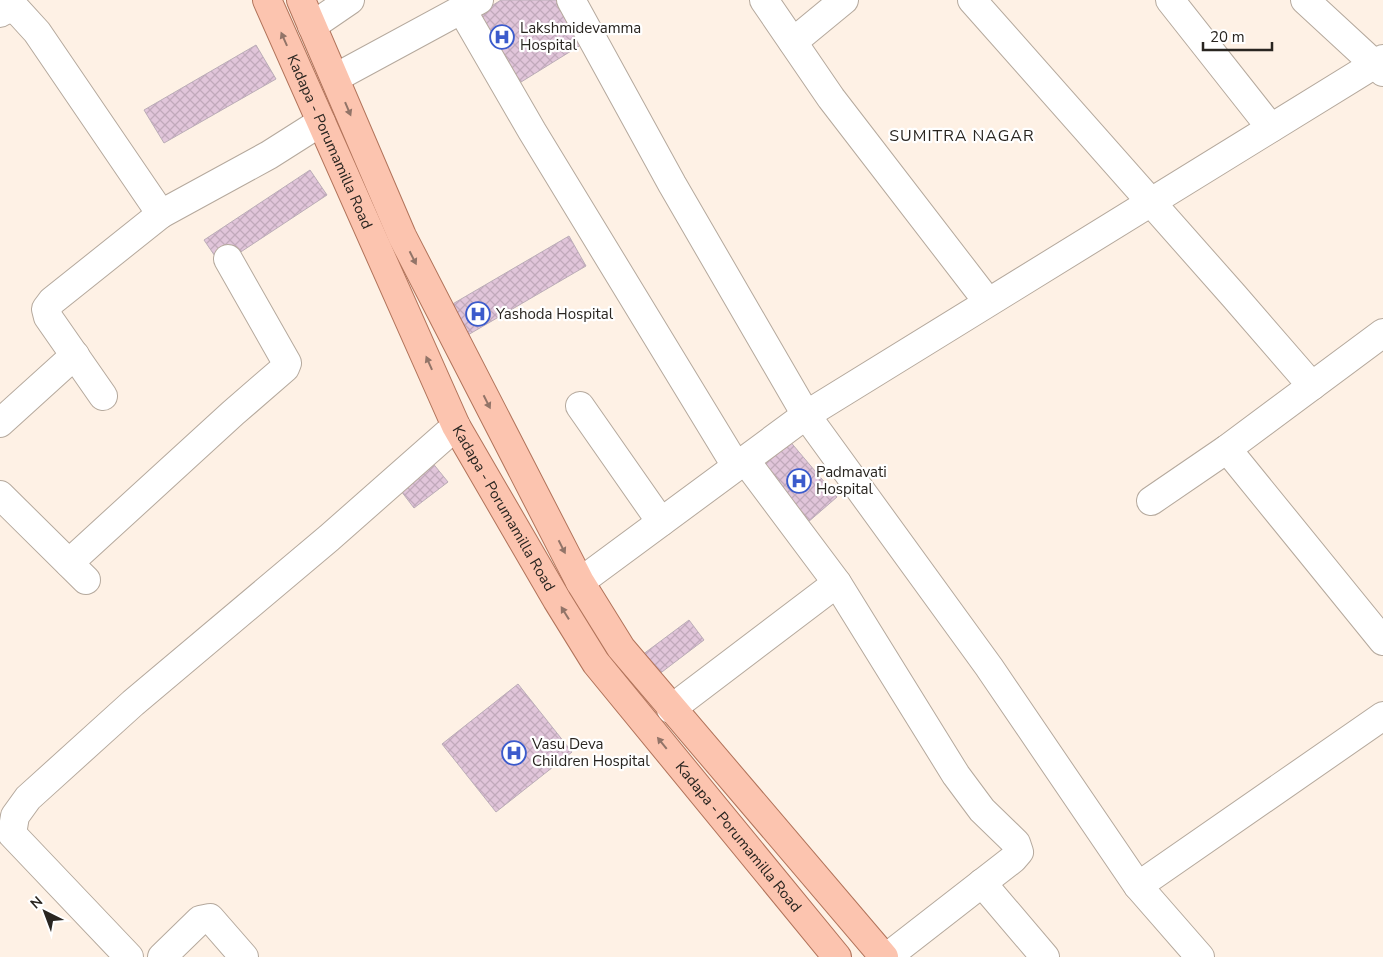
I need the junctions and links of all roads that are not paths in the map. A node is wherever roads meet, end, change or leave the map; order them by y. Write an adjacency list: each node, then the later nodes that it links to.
1 (267, 0): 16 (main road, Kadapa - Porumamilla Road, one-way to 1)
2 (301, 0): 12 (main road)
3 (350, 0): 12 (street)
4 (571, 0): 27 (street)
5 (764, 0): 13 (street)
6 (844, 0): 13 (street)
7 (972, 0): 18 (street)
8 (1170, 0): 17 (street)
9 (1305, 0): 14 (street)
10 (471, 5): 15 (street); 31 (street)
11 (0, 13): 19 (street)
12 (312, 26): 15 (main road)
13 (793, 42): 21 (street)
14 (1381, 65): 17 (street)
15 (335, 78): 35 (main road, one-way to 35)
16 (321, 122): 19 (street); 29 (main road, Kadapa - Porumamilla Road, one-way to 16)
17 (1271, 128): 18 (street)
18 (1152, 203): 21 (street); 24 (street)
19 (161, 214): 23 (street)
20 (228, 259): 32 (street)
21 (988, 302): 27 (street)
22 (1383, 333): 24 (street)
23 (75, 356): 25 (street); 28 (street)
24 (1312, 386): 30 (street)
25 (103, 396)
26 (580, 406): 34 (street)
27 (806, 415): 31 (street); 41 (street)
28 (0, 423)
29 (456, 426): 42 (street); 45 (main road, Kadapa - Porumamilla Road, one-way to 29)
30 (1227, 449): 33 (street); 37 (street)
31 (740, 463): 34 (street); 36 (street)
32 (0, 495)
33 (1151, 501)
34 (661, 522): 35 (street)
35 (580, 582): 38 (main road)
36 (837, 583): 38 (street); 40 (street)
37 (1383, 641)
38 (672, 709): 46 (main road)
39 (1383, 716): 41 (street)
40 (982, 883): 46 (street); 47 (street)
41 (1138, 886): 48 (street)
42 (129, 957)
43 (162, 957): 44 (street)
44 (244, 957)
45 (837, 957)
46 (886, 957)
47 (1045, 957)
48 (1200, 957)

